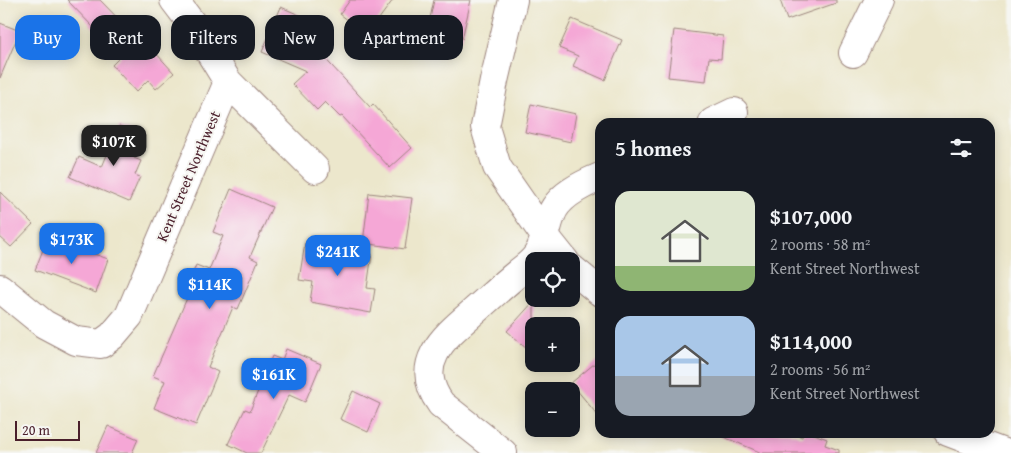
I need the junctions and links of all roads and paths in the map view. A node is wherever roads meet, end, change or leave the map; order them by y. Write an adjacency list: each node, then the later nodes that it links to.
1 (174, 0): 5 (street)
2 (513, 0): 8 (street)
3 (879, 0): 4 (street)
4 (853, 53)
5 (228, 82): 6 (street); 11 (street, Kent Street Northwest)
6 (314, 168)
7 (595, 179): 8 (street)
8 (545, 236): 9 (street); 14 (street)
9 (558, 252)
10 (580, 275): 12 (street)
11 (0, 288)
12 (595, 288)
13 (964, 438): 15 (street)
14 (503, 453)
15 (1004, 453)

